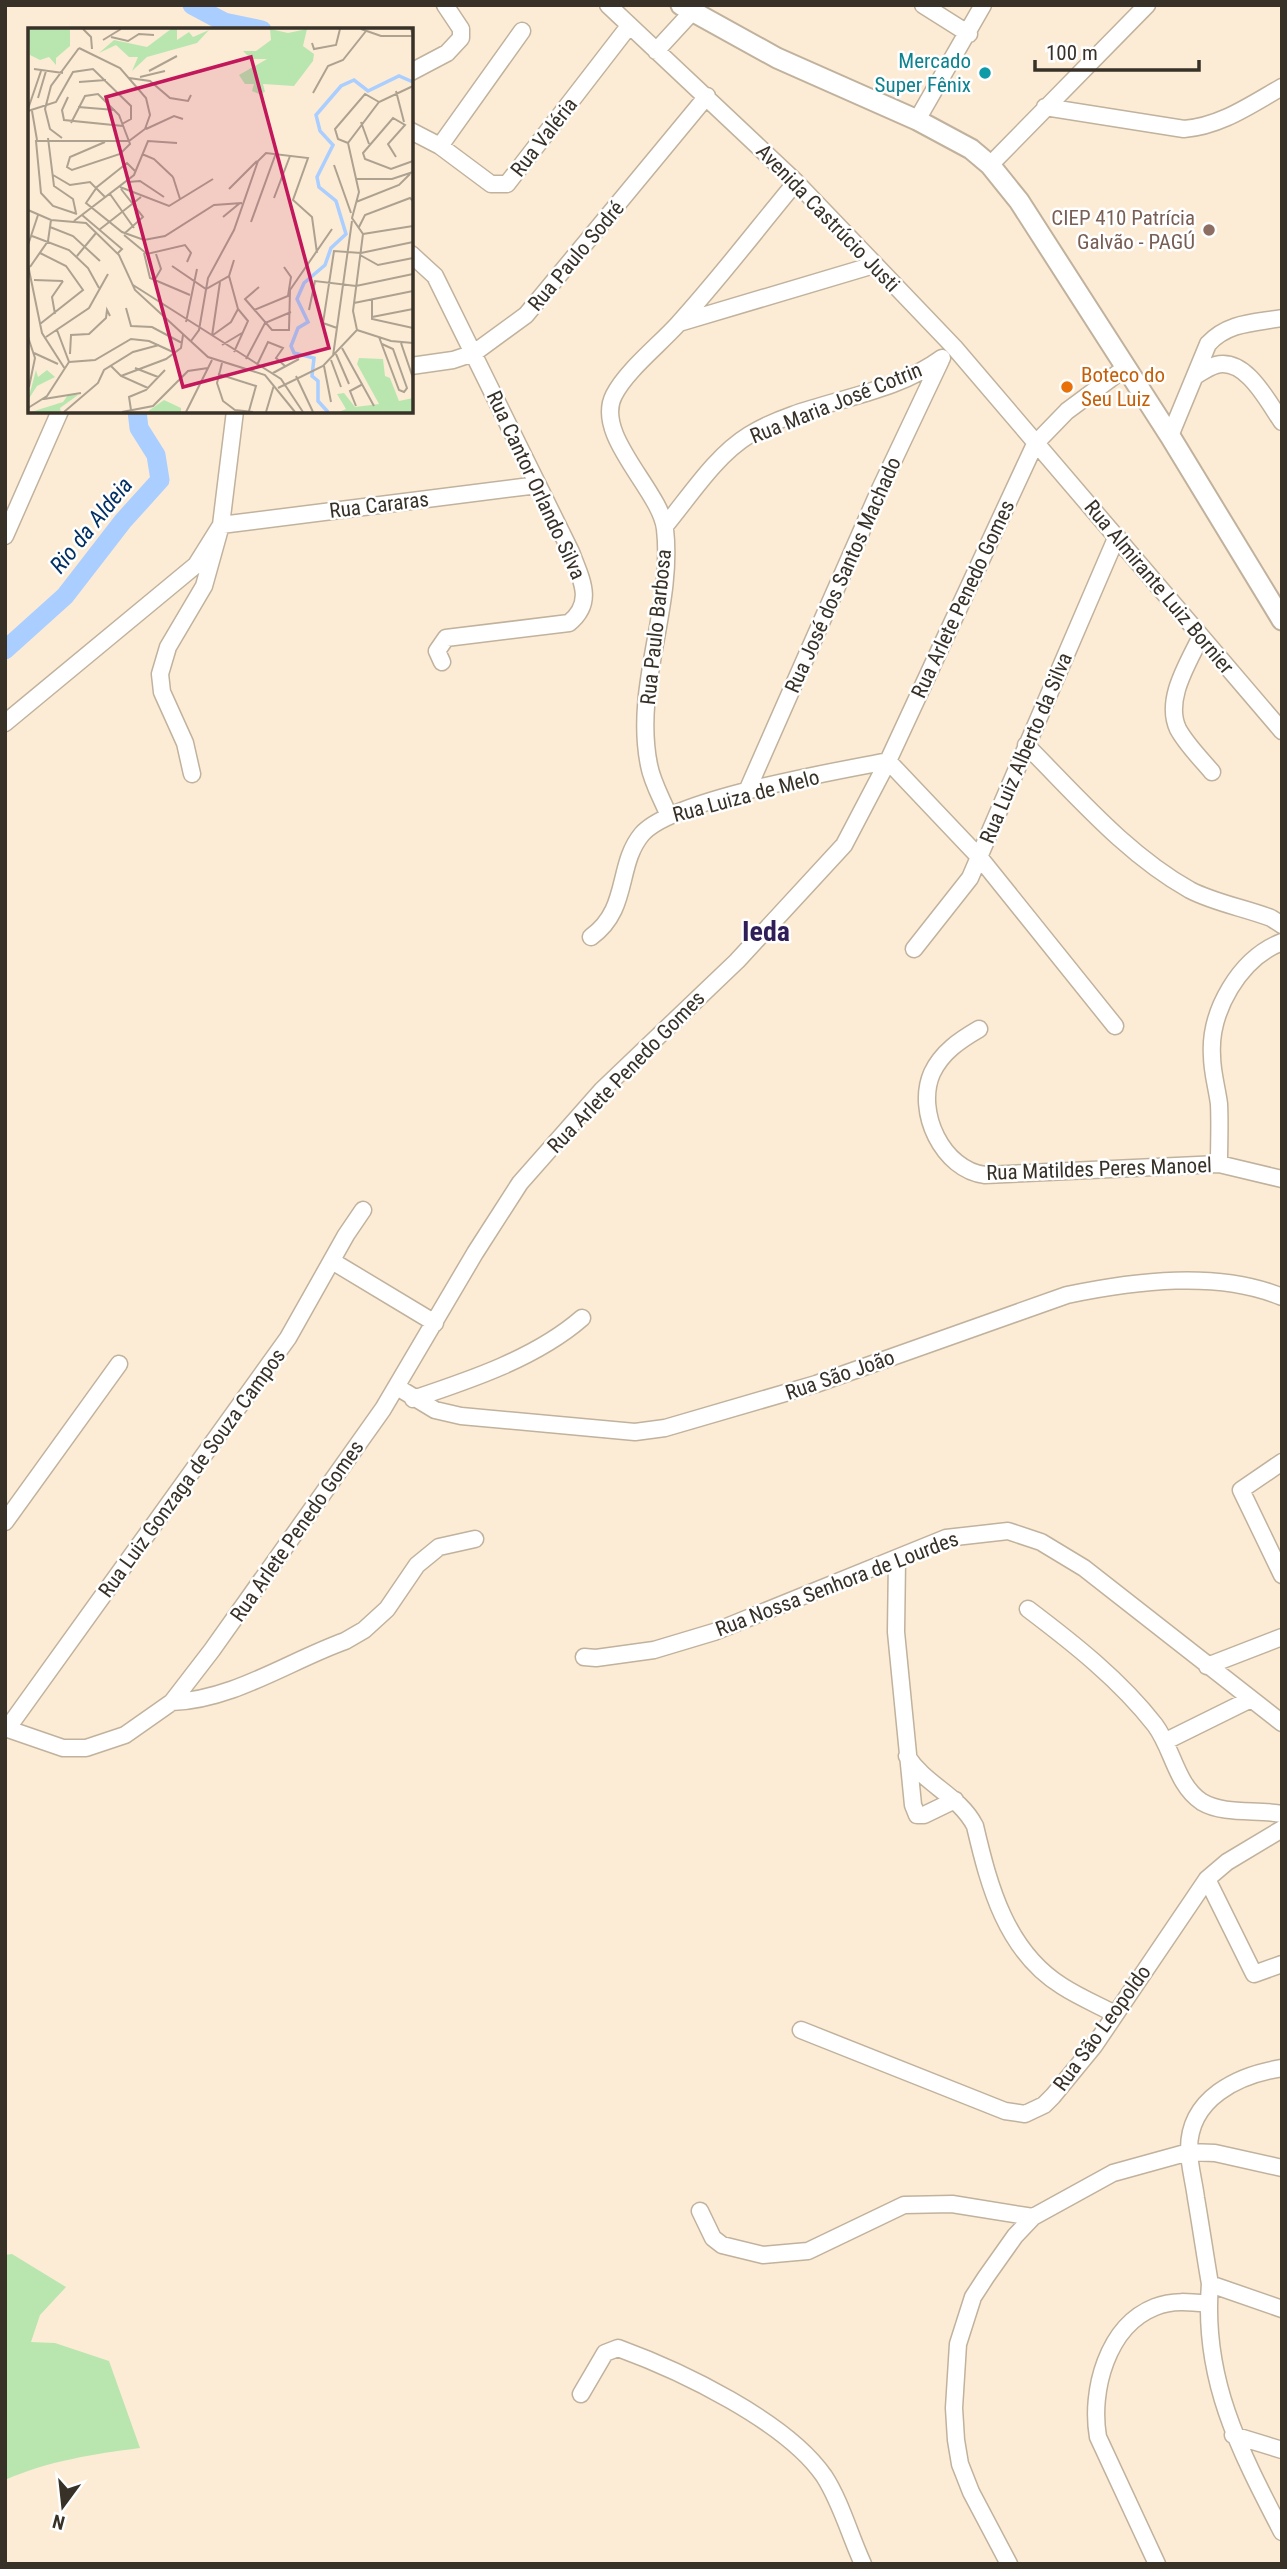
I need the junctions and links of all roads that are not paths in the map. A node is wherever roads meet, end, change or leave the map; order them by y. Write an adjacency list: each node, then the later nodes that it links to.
1 (445, 5): 11 (street)
2 (608, 5): 7 (street, Avenida Castrúcio Justi)
3 (923, 5): 9 (street)
4 (983, 5): 9 (street)
5 (1147, 5): 14 (street)
6 (686, 9): 10 (street); 15 (main road)
7 (629, 26): 10 (street, Avenida Castrúcio Justi); 17 (street, Rua Valéria)
8 (523, 32): 17 (street)
9 (969, 34): 15 (street)
10 (656, 51): 13 (street, Avenida Castrúcio Justi)
11 (413, 71)
12 (1282, 87): 14 (street)
13 (707, 96): 19 (street, Avenida Castrúcio Justi); 25 (street, Rua Paulo Sodré)
14 (1045, 107): 18 (street)
15 (917, 120): 18 (main road)
16 (413, 132): 17 (street, Rua Valéria)
17 (440, 146)
18 (990, 165): 28 (main road)
19 (796, 182): 21 (street, Avenida Castrúcio Justi); 23 (street, Rua Paulo Barbosa)
20 (413, 256): 25 (street, Rua Cantor Orlando Silva)
21 (874, 265): 23 (street); 24 (street, Avenida Castrúcio Justi)
22 (1281, 320): 29 (street)
23 (680, 323): 37 (street, Rua Paulo Barbosa)
24 (954, 347): 26 (street, Rua Maria José Cotrin); 34 (street, Avenida Castrúcio Justi)
25 (474, 353): 27 (street, Rua Paulo Sodré); 35 (street, Rua Cantor Orlando Silva)
26 (941, 360): 37 (street, Rua Maria José Cotrin); 49 (street, Rua José dos Santos Machado)
27 (413, 366)
28 (1125, 368): 33 (main road); 34 (street, Rua Arlete Penedo Gomes)
29 (1195, 376): 32 (street); 33 (street)
30 (59, 413): 38 (street)
31 (235, 413): 36 (street)
32 (1282, 422)
33 (1170, 436): 40 (main road)
34 (1035, 444): 39 (street, Rua Almirante Luiz Bornier); 46 (street, Rua Arlete Penedo Gomes)
35 (538, 485): 36 (street, Rua Cararas); 42 (street, Rua Cantor Orlando Silva)
36 (221, 525): 43 (street); 48 (street)
37 (665, 526): 50 (street, Rua Paulo Barbosa)
38 (5, 536)
39 (1117, 536): 41 (street, Rua Almirante Luiz Bornier); 45 (street, Rua Luiz Alberto da Silva)
40 (1282, 620)
41 (1201, 636): 44 (street, Rua Almirante Luiz Bornier); 47 (street)
42 (442, 662)
43 (5, 723)
44 (1282, 731)
45 (1026, 744): 51 (street, Rua Luiz Alberto da Silva); 52 (street)
46 (888, 761): 49 (street, Rua Luiza de Melo); 51 (street); 64 (street, Rua Arlete Penedo Gomes)
47 (1212, 772)
48 (192, 774)
49 (747, 791): 50 (street, Rua Luiza de Melo)
50 (668, 814): 53 (street, Rua Luiza de Melo)
51 (980, 858): 55 (street, Rua Luiz Alberto da Silva); 56 (street)
52 (1282, 925)
53 (591, 937)
54 (1282, 942): 58 (street)
55 (914, 948)
56 (1115, 1026)
57 (979, 1029): 58 (street, Rua Matildes Peres Manoel)
58 (1219, 1164): 59 (street, Rua Matildes Peres Manoel)
59 (1282, 1179)
60 (363, 1210): 61 (street, Rua Luiz Gonzaga de Souza Campos)
61 (332, 1261): 64 (street); 80 (street, Rua Luiz Gonzaga de Souza Campos)
62 (1282, 1297): 67 (street, Rua São João)
63 (582, 1318): 67 (street)
64 (435, 1322): 66 (street, Rua Arlete Penedo Gomes)
65 (119, 1364): 69 (street)
66 (397, 1387): 67 (street, Rua São João); 78 (street, Rua Arlete Penedo Gomes)
67 (413, 1399)
68 (1282, 1462): 72 (street)
69 (5, 1522)
70 (475, 1539): 78 (street)
71 (897, 1560): 75 (street, Rua Nossa Senhora de Lourdes); 76 (street, Rua Nossa Senhora de Lourdes); 82 (street)
72 (1282, 1575)
73 (1028, 1609): 81 (street)
74 (1282, 1637): 76 (street)
75 (584, 1657)
76 (1207, 1665): 77 (street, Rua Nossa Senhora de Lourdes)
77 (1250, 1700): 79 (street, Rua Nossa Senhora de Lourdes); 81 (street)
78 (172, 1702): 80 (street, Rua Arlete Penedo Gomes)
79 (1282, 1723)
80 (6, 1728)
81 (1166, 1741): 84 (street)
82 (907, 1756): 83 (street); 83 (street)
83 (955, 1800): 88 (street)
84 (1282, 1814)
85 (1282, 1829): 86 (street, Rua São Leopoldo)
86 (1206, 1879): 87 (street); 88 (street, Rua São Leopoldo)
87 (1282, 1964)
88 (1115, 2014): 89 (street, Rua São Leopoldo)
89 (801, 2030)
90 (1282, 2068): 91 (street)
91 (1189, 2152): 92 (street); 94 (street); 95 (street)
92 (1282, 2168)
93 (700, 2211): 94 (street)
94 (1033, 2217): 103 (street)
95 (1210, 2284): 96 (street); 97 (street)
96 (1208, 2304): 99 (street); 104 (street)
97 (1282, 2309)
98 (581, 2394): 102 (street)
99 (1233, 2435): 100 (street); 101 (street)
100 (1282, 2450)
101 (1282, 2532)
102 (863, 2564)
103 (1009, 2564)
104 (1157, 2564)

